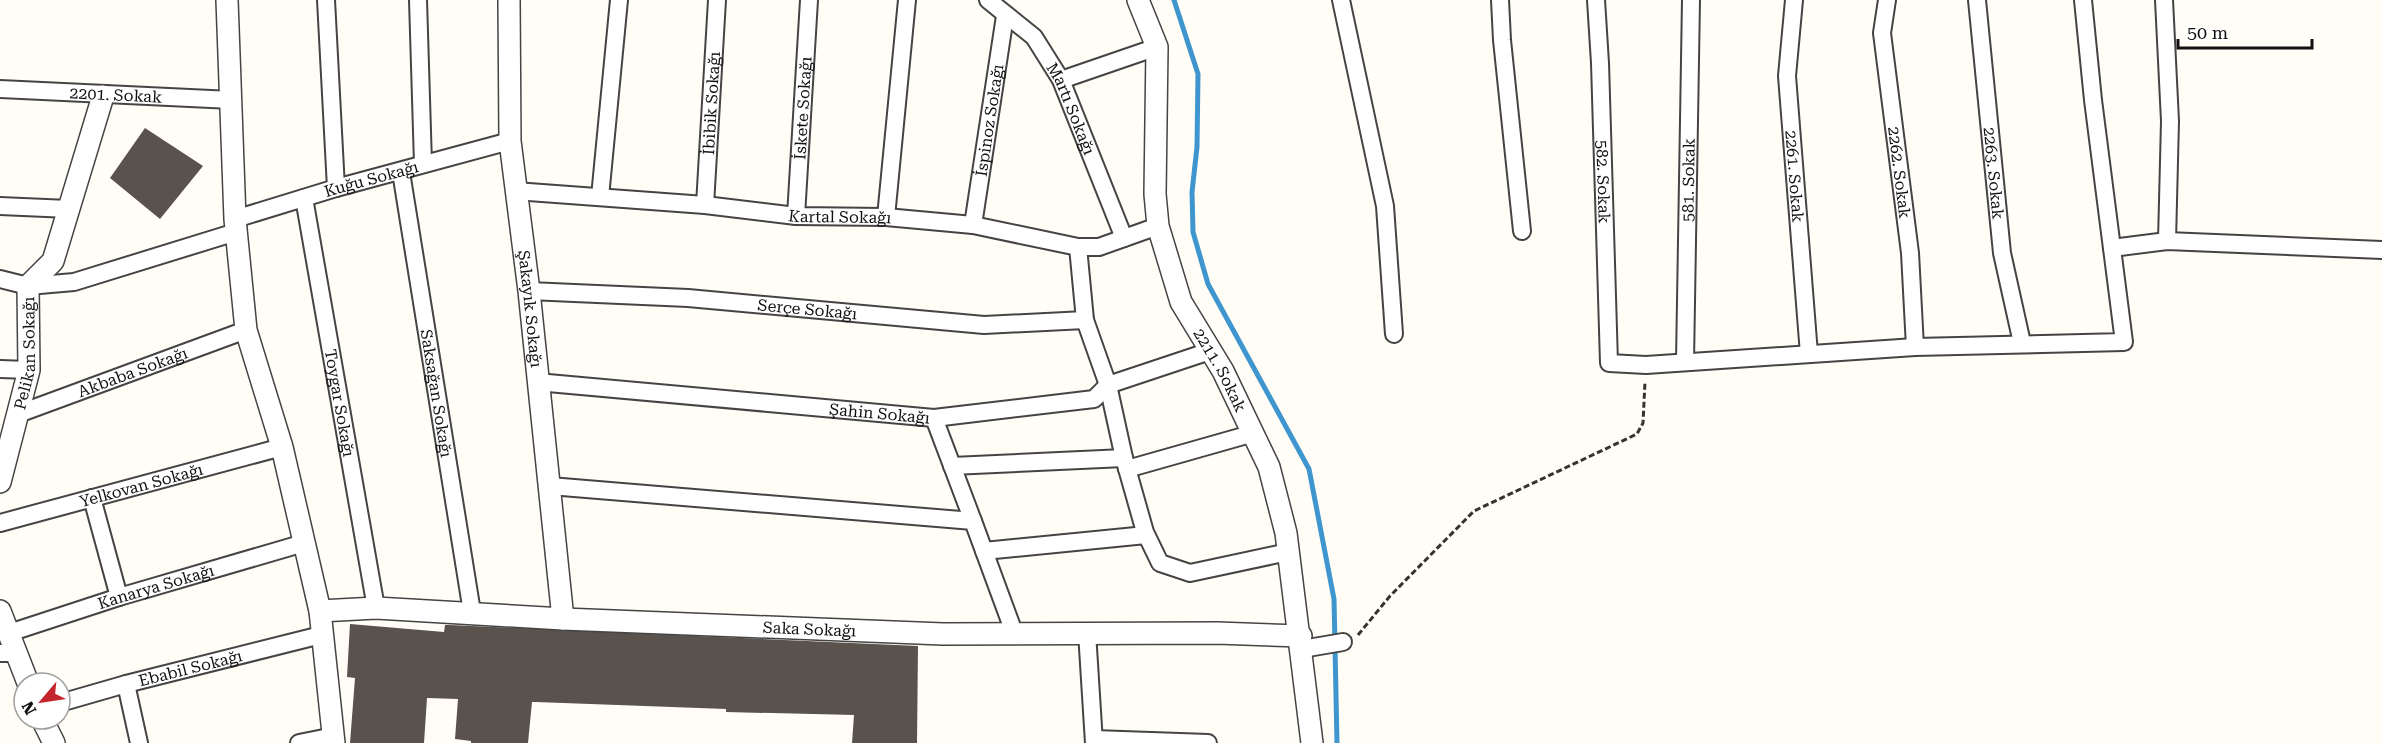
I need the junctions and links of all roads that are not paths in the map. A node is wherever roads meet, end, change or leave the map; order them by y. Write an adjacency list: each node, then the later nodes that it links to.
1 (227, 0): 25 (street)
2 (326, 0): 29 (street)
3 (418, 0): 27 (street)
4 (509, 0): 26 (street, Şakayık Sokağı)
5 (619, 0): 31 (street)
6 (717, 0): 33 (street, İbibik Sokağı)
7 (808, 0): 36 (street, İskete Sokağı)
8 (908, 0): 37 (street)
9 (988, 0): 20 (street, Martı Sokağı)
10 (1138, 0): 21 (street, 2211. Sokak)
11 (1341, 0): 52 (street)
12 (1500, 0): 41 (street)
13 (1596, 0): 57 (street, 582. Sokak)
14 (1691, 0): 57 (street, 581. Sokak)
15 (1794, 0): 56 (street, 2261. Sokak)
16 (1887, 0): 54 (street, 2262. Sokak)
17 (1977, 0): 53 (street, 2263. Sokak)
18 (2083, 0): 45 (street)
19 (2164, 0): 43 (street)
20 (1005, 16): 22 (street, Martı Sokağı); 38 (street, İspinoz Sokağı)
21 (1157, 47): 22 (street); 40 (street, 2211. Sokak)
22 (1061, 80): 42 (street, Martı Sokağı)
23 (0, 89): 24 (street, 2201. Sokak)
24 (103, 96): 25 (street, 2201. Sokak); 35 (street, Pelikan Sokağı)
25 (232, 100): 39 (street)
26 (510, 141): 27 (street, Kuğu Sokağı); 30 (street, Şakayık Sokağı)
27 (423, 164): 28 (street, Kuğu Sokağı)
28 (401, 172): 29 (street, Kuğu Sokağı); 81 (street, Saksağan Sokağı)
29 (336, 188): 32 (street, Kuğu Sokağı)
30 (514, 191): 31 (street, Kartal Sokağı); 49 (street, Şakayık Sokağı)
31 (600, 197): 33 (street, Kartal Sokağı)
32 (304, 198): 39 (street, Kuğu Sokağı); 78 (street, Toygar Sokağı)
33 (705, 205): 36 (street, Kartal Sokağı)
34 (0, 206): 35 (street)
35 (69, 208): 48 (street, Pelikan Sokağı)
36 (796, 216): 37 (street, Kartal Sokağı)
37 (886, 217): 38 (street, Kartal Sokağı)
38 (973, 225): 44 (street, Kartal Sokağı)
39 (235, 226): 48 (street, Kuğu Sokağı); 51 (street)
40 (1158, 226): 42 (street, Kartal Sokağı); 55 (street, 2211. Sokak)
41 (1522, 231)
42 (1124, 238): 44 (street, Kartal Sokağı)
43 (2167, 241): 45 (street); 46 (street)
44 (1078, 247): 50 (street)
45 (2112, 248): 53 (street)
46 (2382, 250)
47 (0, 279): 48 (street, Kuğu Sokağı)
48 (28, 286): 59 (street, Pelikan Sokağı)
49 (529, 291): 50 (street, Serçe Sokağı); 60 (street, Şakayık Sokağı)
50 (1085, 320): 61 (street)
51 (246, 330): 62 (street, Akbaba Sokağı); 65 (street)
52 (1394, 334)
53 (2022, 343): 54 (street)
54 (1915, 347): 56 (street)
55 (1210, 351): 61 (street, Şahin Sokağı); 64 (street, 2211. Sokak)
56 (1809, 354): 57 (street)
57 (1685, 363)
58 (0, 369): 59 (street)
59 (29, 370): 62 (street, Pelikan Sokağı)
60 (537, 382): 63 (street, Şahin Sokağı); 69 (street, Şakayık Sokağı)
61 (1108, 385): 63 (street, Şahin Sokağı); 66 (street)
62 (18, 414): 68 (street, Pelikan Sokağı)
63 (934, 418): 67 (street)
64 (1254, 434): 66 (street); 76 (street, 2211. Sokak)
65 (282, 447): 70 (street, Yelkovan Sokağı); 74 (street)
66 (1126, 463): 67 (street); 73 (street)
67 (952, 466): 71 (street)
68 (1, 470)
69 (550, 486): 71 (street); 82 (street, Şakayık Sokağı)
70 (92, 498): 72 (street, Yelkovan Sokağı); 77 (street)
71 (973, 520): 75 (street)
72 (0, 523)
73 (1146, 535): 75 (street); 76 (street)
74 (304, 543): 77 (street, Kanarya Sokağı); 80 (street)
75 (984, 551): 86 (street)
76 (1288, 552): 88 (street, 2211. Sokak)
77 (119, 597): 84 (street, Kanarya Sokağı)
78 (376, 608): 80 (street, Saka Sokağı); 81 (street, Saka Sokağı)
79 (0, 611): 84 (street)
80 (320, 611): 85 (street)
81 (472, 612): 82 (street, Saka Sokağı)
82 (563, 619): 86 (street, Saka Sokağı)
83 (1088, 632): 86 (street, Saka Sokağı); 88 (street, Saka Sokağı); 94 (street)
84 (9, 633): 89 (street)
85 (321, 635): 91 (street, Ebabil Sokağı); 93 (street)
86 (1015, 635)
87 (1343, 642): 88 (street)
88 (1308, 644): 98 (street, 2211. Sokak)
89 (8, 653): 90 (street)
90 (20, 671)
91 (126, 684): 92 (street, Ebabil Sokağı); 95 (street)
92 (72, 700)
93 (334, 739): 96 (street)
94 (1094, 741): 97 (street)
95 (139, 743)
96 (299, 743)
97 (1208, 743)
98 (1312, 743)

